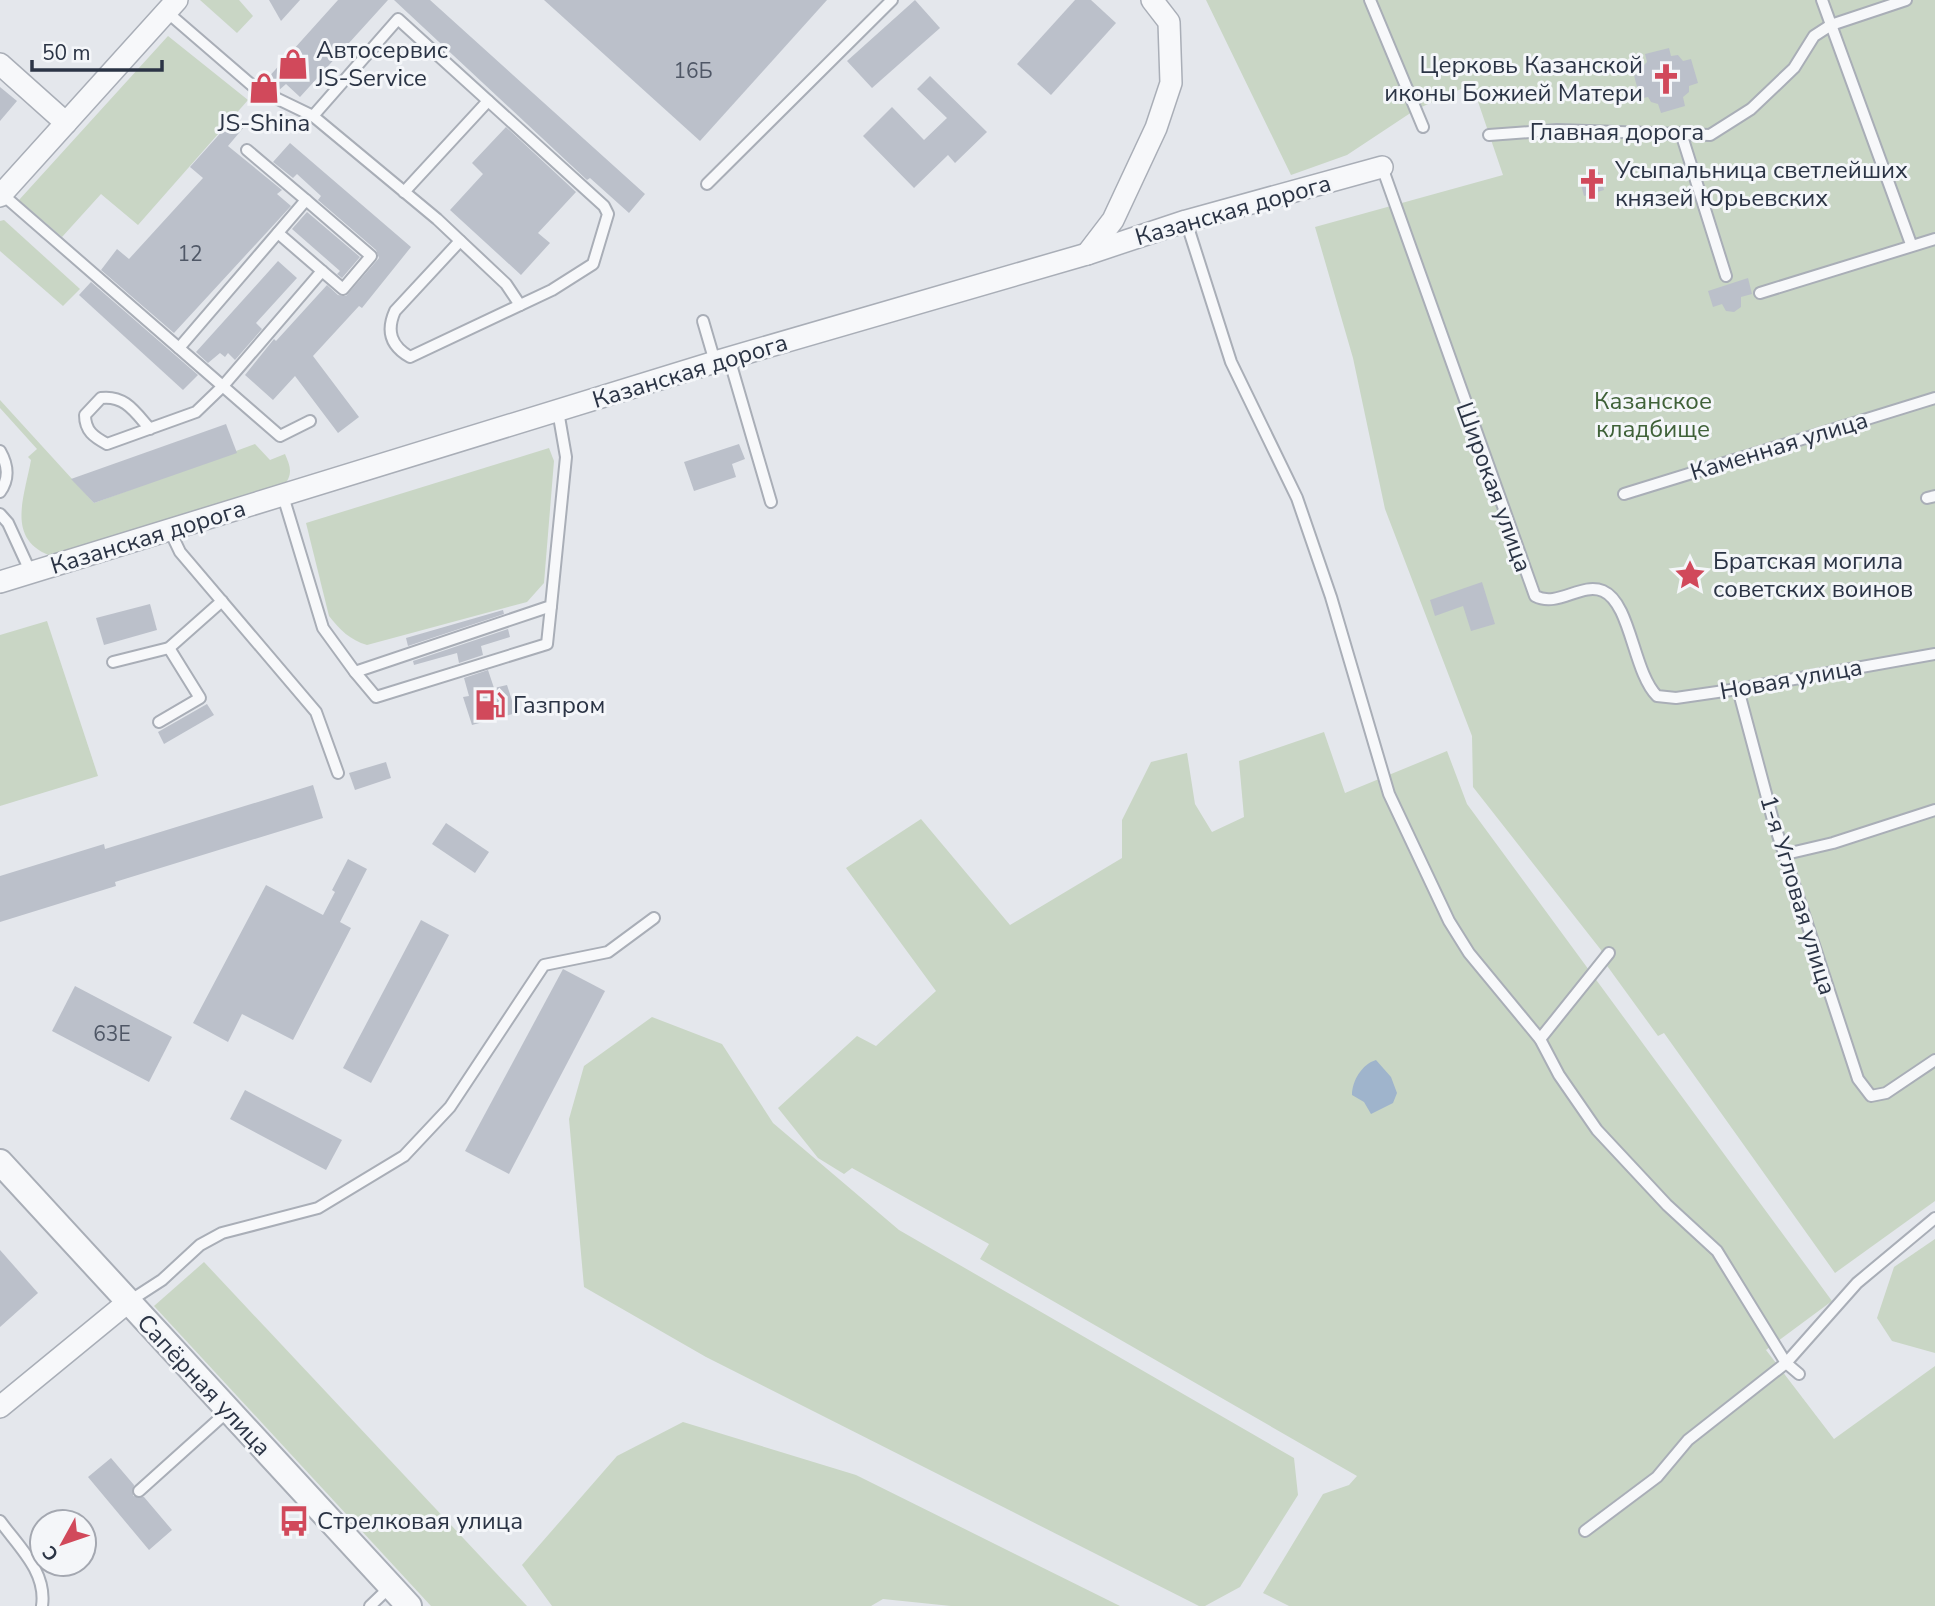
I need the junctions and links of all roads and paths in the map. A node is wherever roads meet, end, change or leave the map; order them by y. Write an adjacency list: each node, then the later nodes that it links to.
1 (892, 0): 17 (lane)
2 (1152, 0): 26 (street)
3 (1370, 0): 12 (lane)
4 (1822, 0): 7 (lane)
5 (1906, 0): 7 (lane, Главная дорога)
6 (172, 6): 10 (lane); 11 (street)
7 (1831, 24): 13 (lane, Главная дорога); 25 (lane)
8 (0, 64): 11 (street)
9 (488, 101): 10 (lane); 18 (lane); 30 (lane)
10 (313, 116): 18 (lane)
11 (66, 122): 19 (street)
12 (1423, 127)
13 (1681, 133): 14 (lane, Главная дорога); 28 (lane)
14 (1489, 135)
15 (247, 150): 20 (lane)
16 (1382, 167): 21 (street, Казанская дорога); 54 (lane, Широкая улица)
17 (707, 184)
18 (404, 192): 24 (lane)
19 (1, 195): 32 (lane)
20 (306, 200): 22 (lane); 27 (lane)
21 (1186, 221): 26 (street, Казанская дорога); 62 (lane)
22 (278, 233): 27 (lane); 32 (lane)
23 (1935, 240): 25 (lane)
24 (460, 241): 30 (lane); 30 (lane)
25 (1911, 244): 29 (lane)
26 (1087, 254): 33 (street, Казанская дорога)
27 (322, 271): 34 (lane)
28 (1726, 276)
29 (1760, 293)
30 (520, 305)
31 (703, 321): 33 (lane)
32 (179, 348): 34 (lane)
33 (722, 360): 36 (street, Казанская дорога); 43 (lane)
34 (223, 386): 37 (lane); 38 (lane)
35 (1935, 398): 41 (lane, Каменная улица)
36 (558, 411): 42 (street, Казанская дорога); 49 (lane)
37 (310, 421)
38 (150, 429): 38 (lane)
39 (0, 451): 40 (lane)
40 (0, 492)
41 (1624, 494)
42 (283, 496): 45 (street, Казанская дорога); 53 (lane)
43 (771, 502)
44 (0, 513): 46 (lane)
45 (170, 531): 46 (street, Казанская дорога); 48 (lane)
46 (31, 573): 47 (street, Казанская дорога)
47 (0, 582)
48 (222, 601): 50 (lane); 57 (lane)
49 (551, 606): 53 (lane); 53 (lane)
50 (169, 648): 52 (lane); 56 (lane)
51 (1935, 654): 55 (lane, Новая улица)
52 (113, 662)
53 (355, 672)
54 (1650, 689): 55 (lane, Новая улица)
55 (1738, 689): 59 (lane, 1-я Угловая улица)
56 (159, 722)
57 (338, 774)
58 (1935, 810): 59 (lane)
59 (1786, 854): 63 (lane, 1-я Угловая улица)
60 (654, 918): 66 (lane)
61 (1609, 953): 62 (lane)
62 (1540, 1039): 67 (lane)
63 (1935, 1060)
64 (0, 1162): 66 (street, Сапёрная улица)
65 (1935, 1218): 67 (lane)
66 (128, 1302): 69 (street); 70 (street, Сапёрная улица)
67 (1786, 1363): 68 (lane); 73 (lane)
68 (1800, 1374)
69 (0, 1407)
70 (228, 1411): 71 (lane); 74 (street, Сапёрная улица)
71 (139, 1491)
72 (0, 1521): 75 (lane)
73 (1585, 1531)
74 (391, 1586): 76 (lane); 77 (street, Сапёрная улица)
75 (42, 1606)
76 (370, 1606)
77 (409, 1606)

